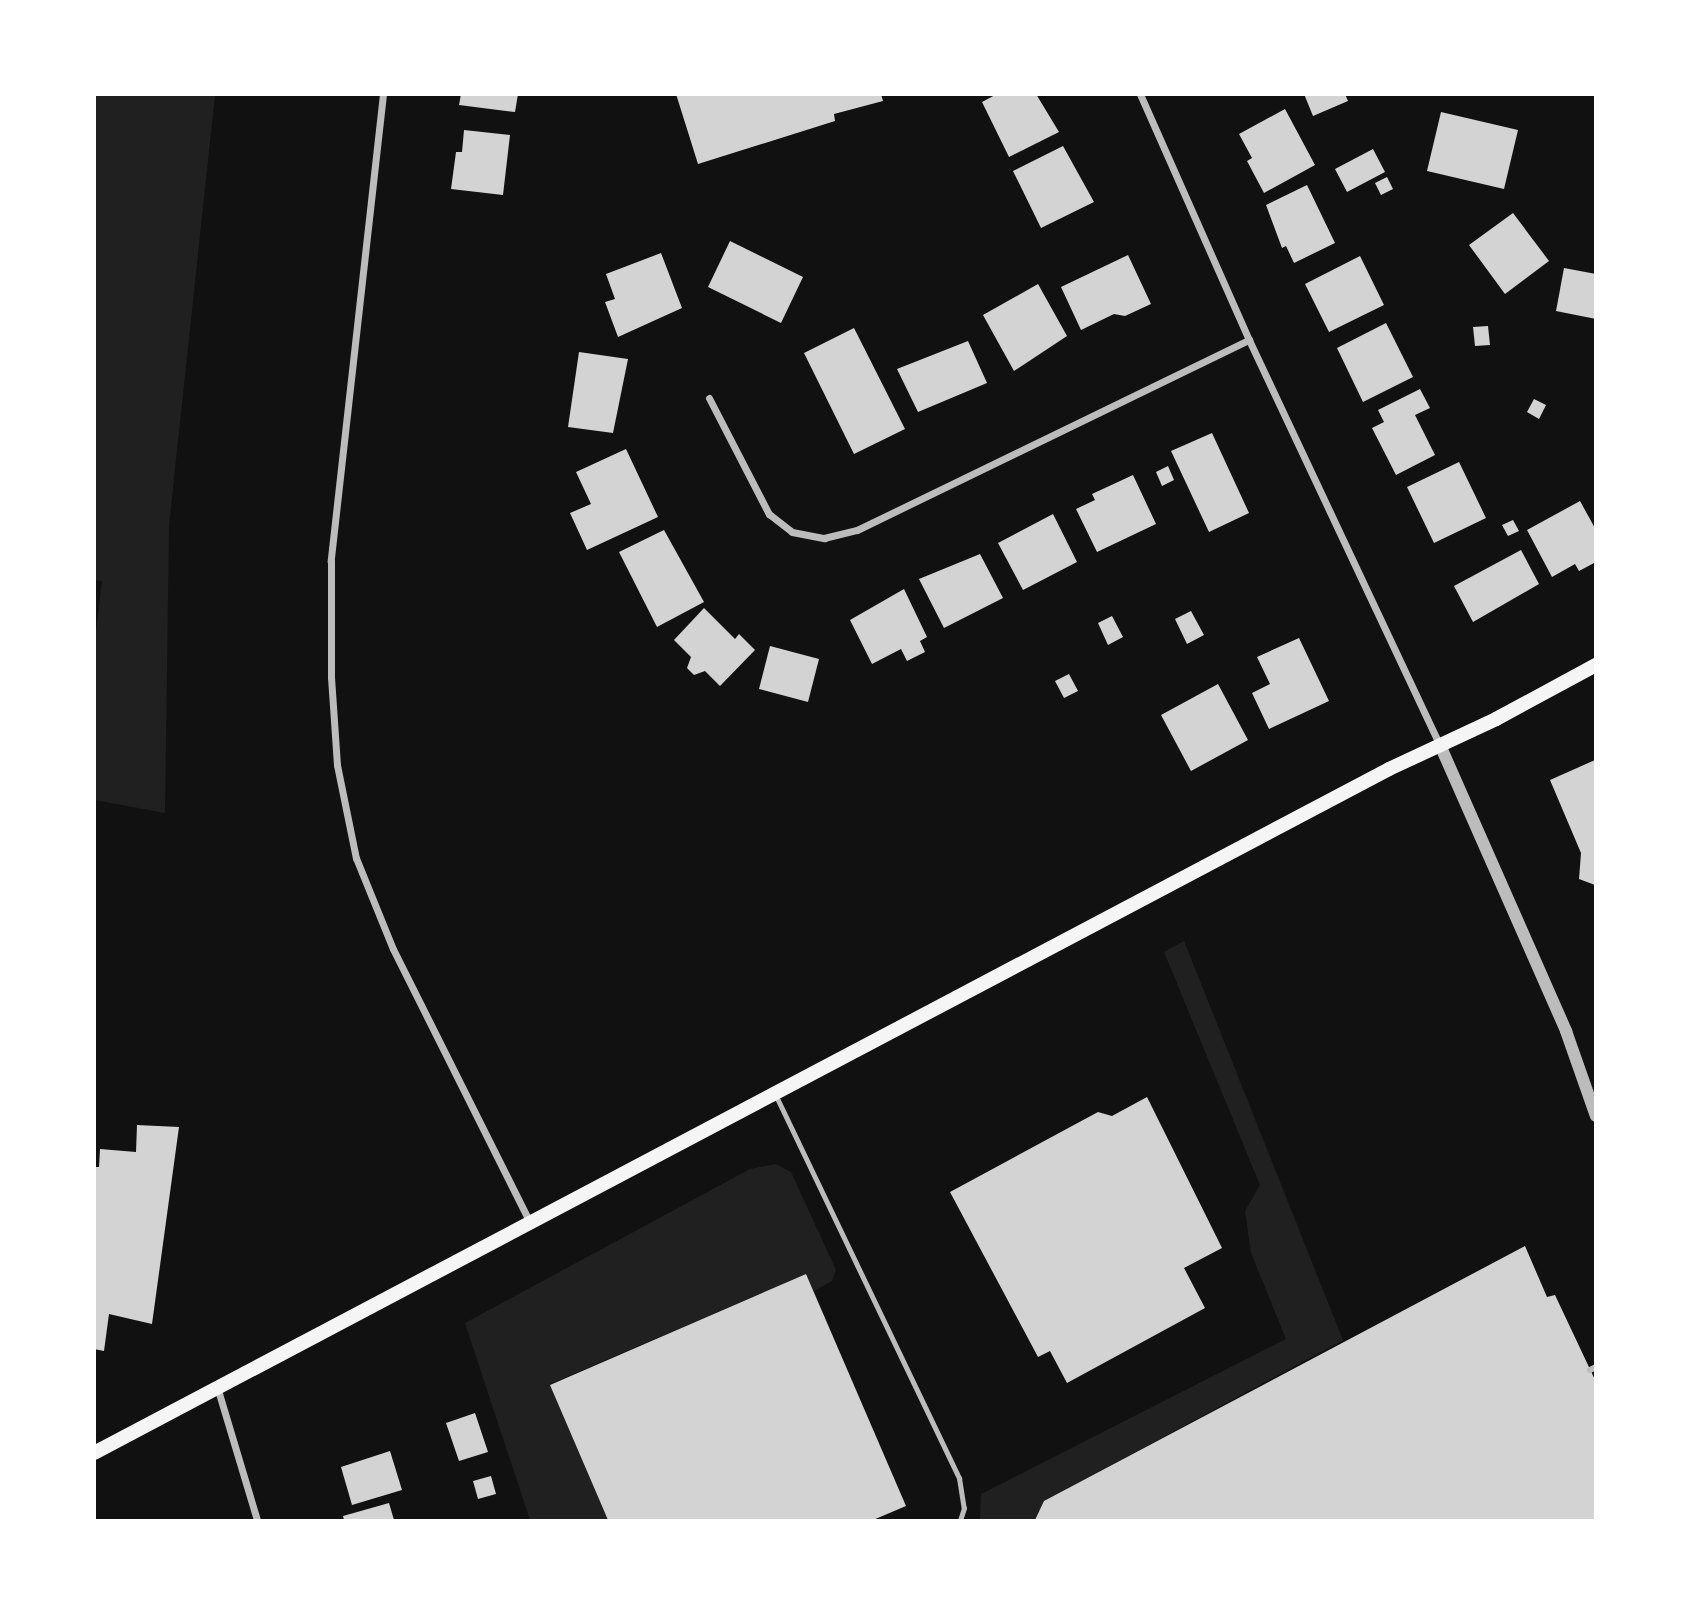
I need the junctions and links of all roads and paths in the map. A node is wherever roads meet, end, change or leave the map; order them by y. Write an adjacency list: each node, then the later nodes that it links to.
1 (383, 94): 9 (street)
2 (1140, 94): 3 (street)
3 (1249, 340): 4 (street); 6 (street)
4 (709, 398)
5 (1595, 665): 6 (main road)
6 (1440, 745): 7 (main road); 8 (street)
7 (774, 1093): 9 (main road); 13 (lane)
8 (1595, 1116)
9 (530, 1223): 10 (main road)
10 (218, 1390): 11 (main road); 12 (street)
11 (94, 1453)
12 (257, 1521)
13 (961, 1521)

